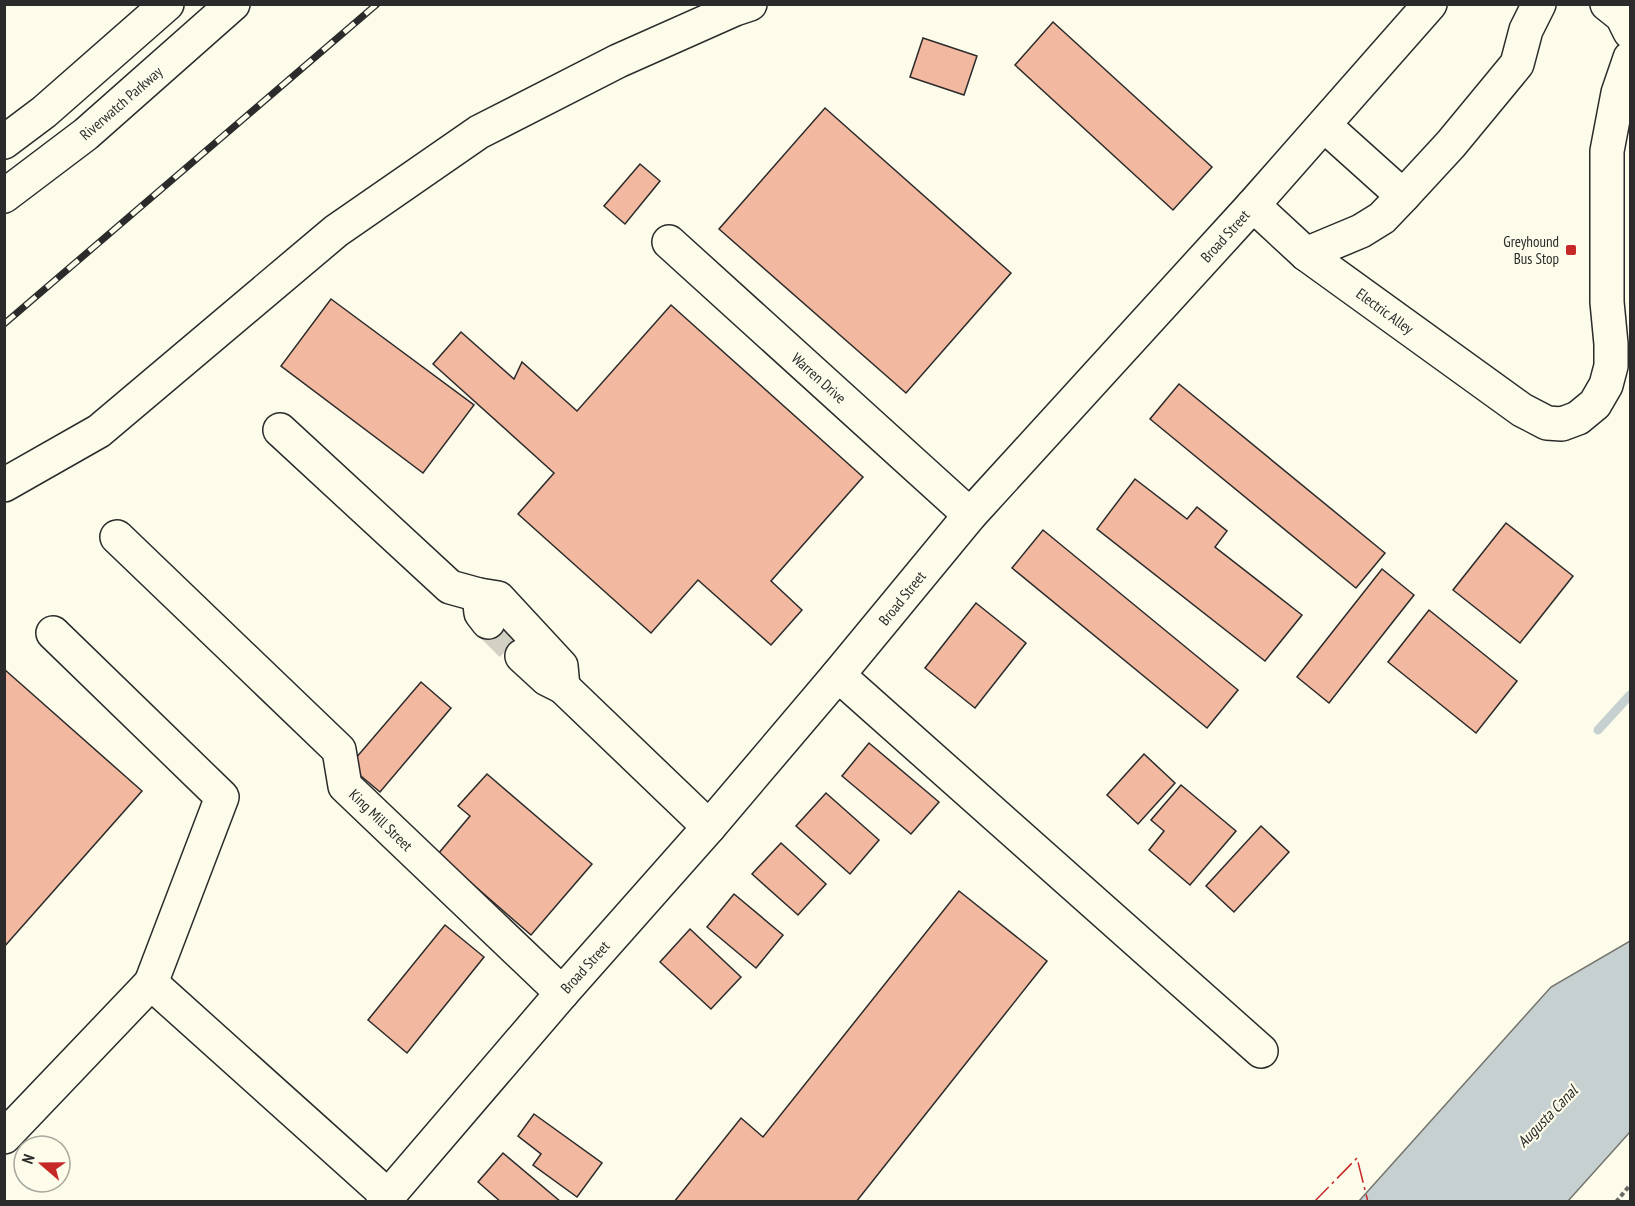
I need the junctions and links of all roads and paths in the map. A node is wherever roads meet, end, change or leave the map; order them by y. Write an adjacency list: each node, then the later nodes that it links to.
1 (166, 4): 10 (main road)
2 (233, 4): 11 (main road, Riverwatch Parkway)
3 (750, 4): 17 (main road)
4 (1430, 4): 9 (main road, Broad Street)
5 (1539, 4): 12 (main road)
6 (1607, 4): 7 (main road)
7 (1630, 32)
8 (1630, 58): 15 (main road, Electric Alley)
9 (1324, 125): 12 (main road); 13 (main road, Broad Street)
10 (4, 142)
11 (4, 196)
12 (1403, 196): 15 (main road)
13 (1253, 205): 15 (main road, Electric Alley); 18 (main road, Broad Street)
14 (669, 242): 18 (main road, Warren Drive)
15 (1306, 254)
16 (280, 430): 23 (main road)
17 (4, 485)
18 (970, 515): 22 (main road, Broad Street)
19 (117, 537): 26 (main road, King Mill Street)
20 (53, 633): 25 (main road)
21 (522, 656): 23 (main road)
22 (838, 675): 24 (main road, Broad Street); 27 (main road)
23 (563, 687): 24 (main road)
24 (709, 827): 26 (main road, Broad Street)
25 (151, 983): 28 (main road); 30 (main road)
26 (562, 993): 30 (main road, Broad Street)
27 (1261, 1051)
28 (4, 1137)
29 (1630, 1185): 31 (path)
30 (386, 1199)
31 (1616, 1202)

